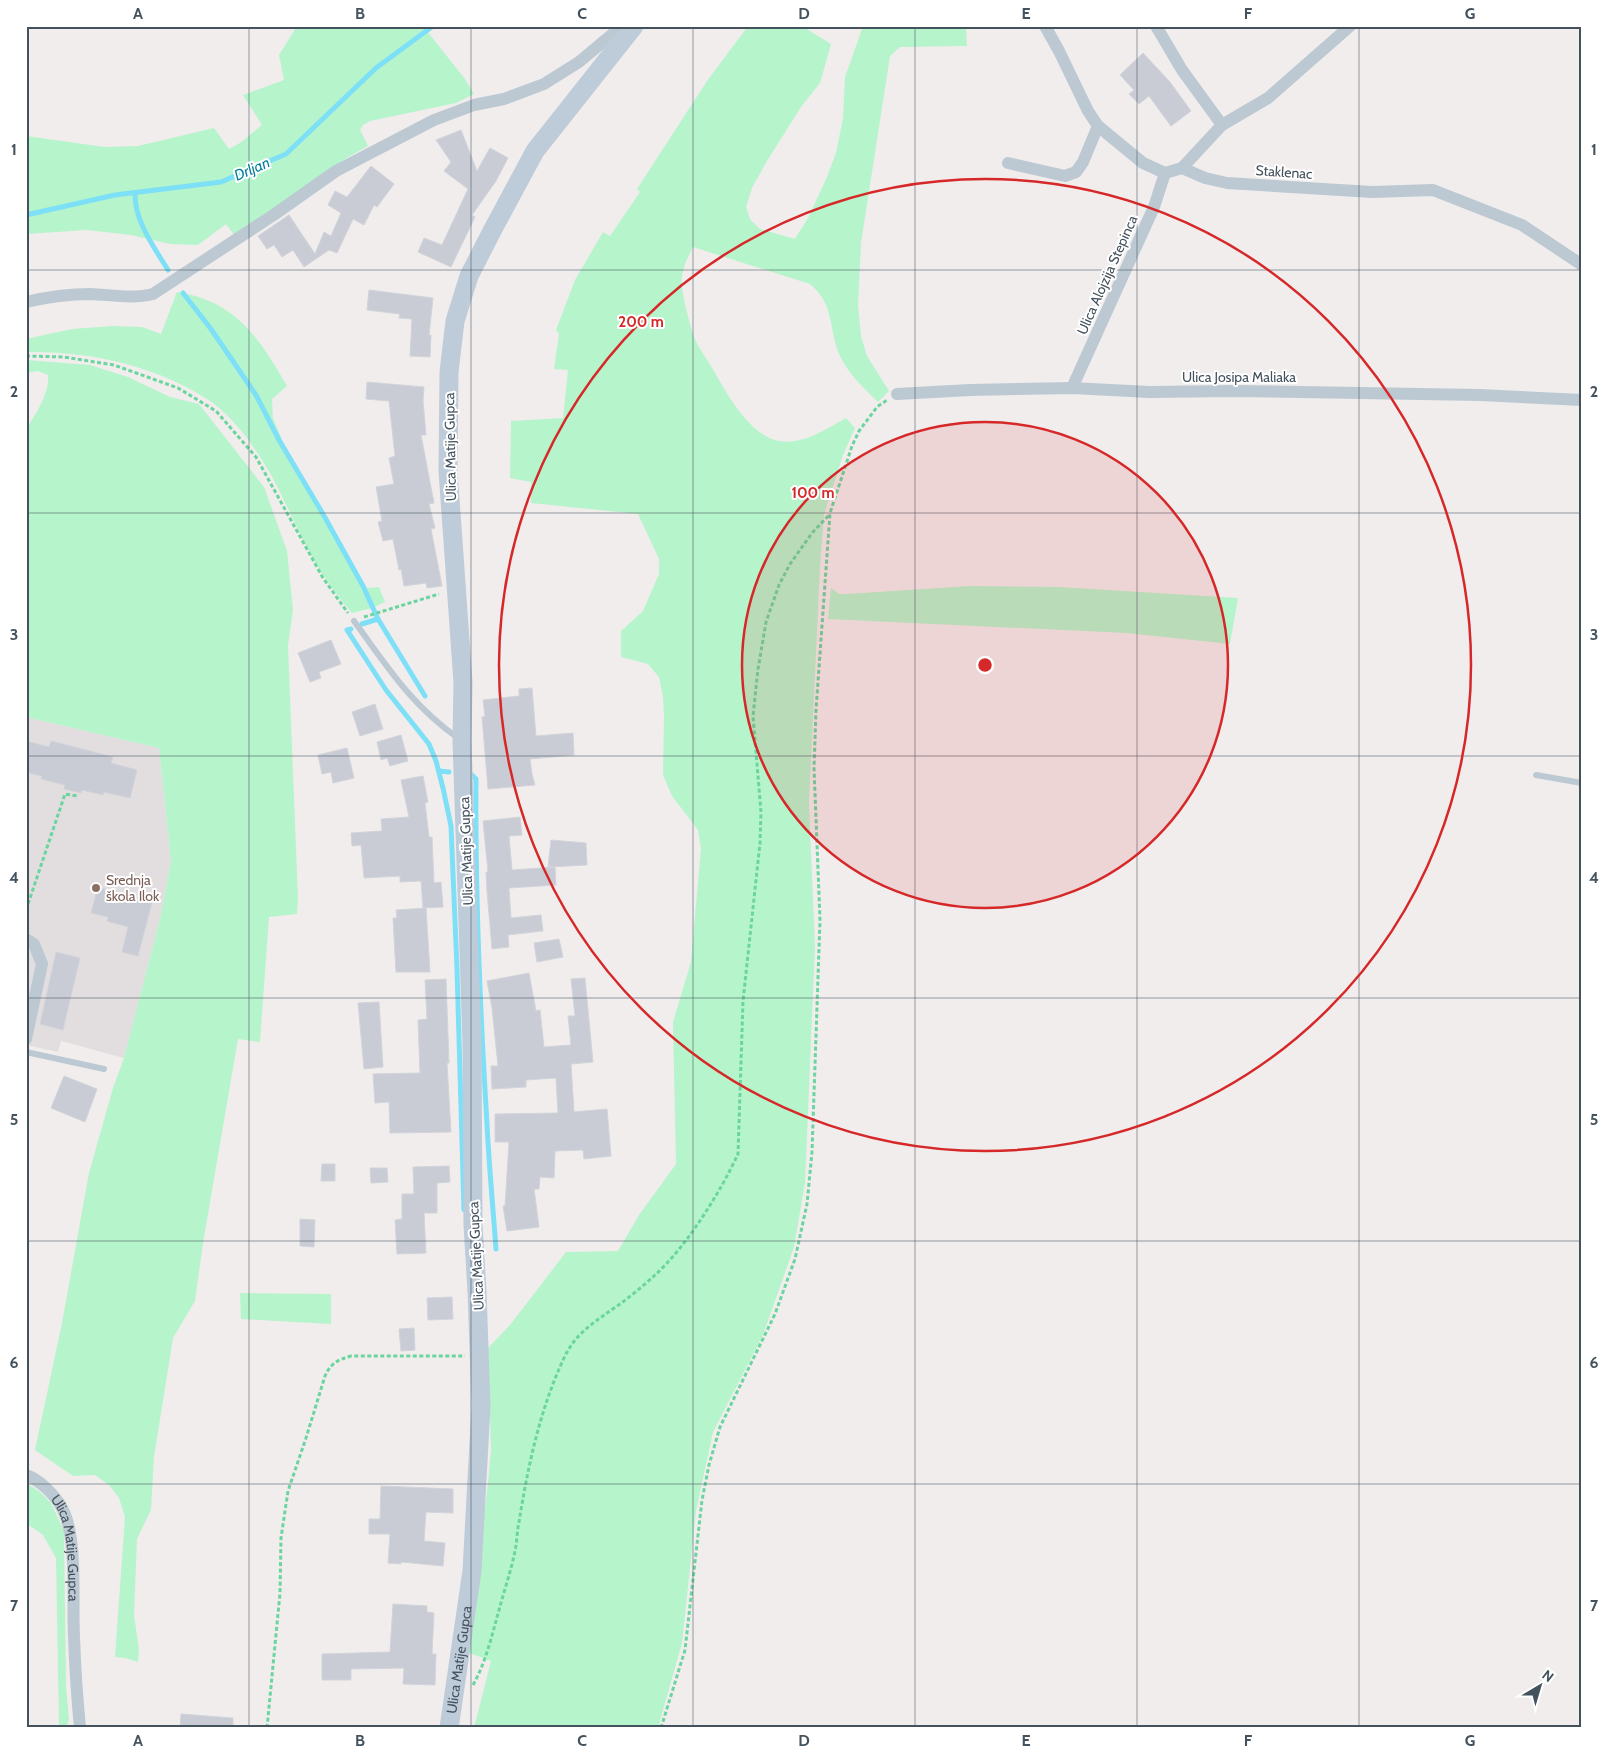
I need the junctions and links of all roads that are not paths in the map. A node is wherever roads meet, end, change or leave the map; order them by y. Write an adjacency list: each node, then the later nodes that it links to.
1 (622, 26): 12 (street)
2 (634, 26): 17 (street, Ulica Matije Gupca)
3 (1045, 26): 7 (street)
4 (1156, 26): 6 (street)
5 (1350, 26): 6 (street)
6 (1222, 125): 9 (street)
7 (1098, 126): 8 (street); 10 (street)
8 (1008, 163)
9 (1182, 168): 10 (street); 11 (street, Staklenac)
10 (1165, 173): 13 (street, Ulica Alojzija Stepinca)
11 (1582, 265)
12 (26, 302)
13 (1072, 388): 14 (street, Ulica Josipa Maliaka); 15 (street, Ulica Josipa Maliaka)
14 (897, 394)
15 (1582, 400)
16 (354, 621): 17 (lane)
17 (462, 741): 26 (street, Ulica Matije Gupca)
18 (1536, 775): 19 (lane)
19 (1582, 783)
20 (26, 939): 21 (street)
21 (26, 1039)
22 (26, 1052): 23 (lane)
23 (104, 1069)
24 (26, 1475): 25 (street, Ulica Matije Gupca)
25 (80, 1728)
26 (449, 1728)

